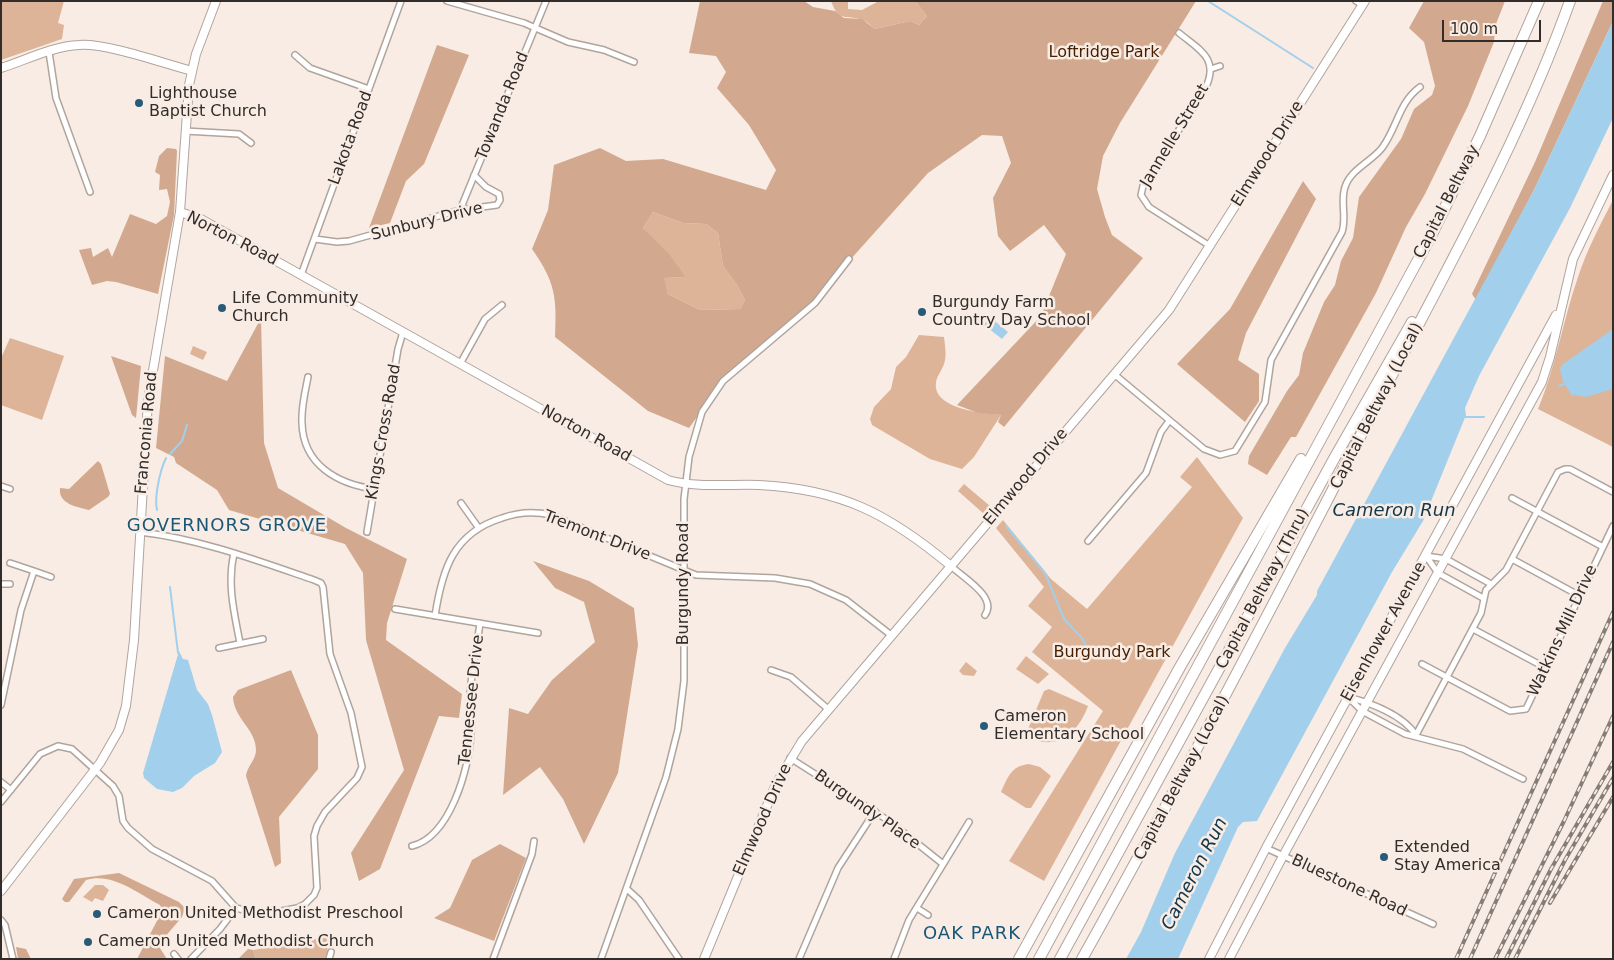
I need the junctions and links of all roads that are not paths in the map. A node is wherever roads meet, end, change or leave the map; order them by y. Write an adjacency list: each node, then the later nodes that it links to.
1 (216, 1): 16 (main road, Franconia Road)
2 (401, 1): 18 (street, Lakota Road)
3 (447, 1): 8 (street)
4 (546, 1): 8 (street, Towanda Road)
5 (1539, 1): 37 (highway, Capital Beltway)
6 (1570, 1): 26 (highway, Capital Beltway)
7 (1361, 3): 28 (main road, Elmwood Drive)
8 (535, 28): 12 (street); 22 (street, Towanda Road)
9 (1179, 33): 15 (street, Jannelle Street)
10 (49, 52): 14 (main road); 16 (main road); 23 (street)
11 (296, 55): 18 (street)
12 (634, 62)
13 (1220, 66): 15 (street)
14 (1, 68)
15 (1211, 69): 28 (street, Jannelle Street)
16 (192, 71): 19 (main road, Franconia Road)
17 (1420, 87): 38 (street)
18 (369, 89): 27 (street, Lakota Road)
19 (185, 131): 20 (street); 25 (main road, Franconia Road)
20 (251, 143)
21 (1613, 175): 32 (main road, Eisenhower Avenue)
22 (474, 176): 24 (street, Towanda Road); 24 (street, Sunbury Drive)
23 (90, 192)
24 (460, 210): 27 (street, Sunbury Drive)
25 (180, 212): 30 (main road, Norton Road); 49 (main road, Franconia Road)
26 (1471, 222): 120 (highway, Capital Beltway (Thru)); 121 (highway, Capital Beltway (Local))
27 (314, 239): 30 (street, Lakota Road)
28 (1210, 246): 35 (main road, Elmwood Drive)
29 (849, 259): 39 (street, Burgundy Road)
30 (301, 275): 33 (main road, Norton Road)
31 (502, 305): 34 (street)
32 (1561, 307): 54 (main road, Eisenhower Avenue); 55 (main road, Eisenhower Avenue)
33 (403, 332): 34 (main road, Norton Road); 42 (street, Kings Cross Road)
34 (460, 364): 39 (main road, Norton Road)
35 (1114, 374): 38 (street); 58 (main road, Elmwood Drive)
36 (308, 377): 42 (street)
37 (1342, 397): 118 (highway); 119 (highway, Capital Beltway (Thru))
38 (1170, 421): 51 (street)
39 (686, 482): 58 (main road, Norton Road); 60 (street, Burgundy Road)
40 (1, 486): 41 (street)
41 (10, 489)
42 (374, 489): 50 (street, Kings Cross Road)
43 (1613, 492): 46 (street)
44 (1512, 498): 46 (street)
45 (461, 503): 48 (street)
46 (1537, 512): 52 (street); 56 (street)
47 (1613, 526): 52 (street, Watkins Mill Drive)
48 (478, 527): 60 (street, Tremont Drive); 69 (street, Tremont Drive)
49 (140, 532): 53 (street); 89 (main road, Franconia Road)
50 (367, 532)
51 (1088, 541)
52 (1603, 547): 66 (street, Watkins Mill Drive)
53 (234, 552): 76 (street); 103 (street)
54 (1426, 556): 55 (street); 61 (street); 82 (main road, Eisenhower Avenue)
55 (1446, 559): 61 (main road, Eisenhower Avenue); 65 (street)
56 (1512, 559): 65 (street); 66 (street)
57 (10, 563): 59 (street)
58 (951, 566): 70 (street, Norton Road); 74 (main road, Elmwood Drive)
59 (34, 571): 62 (street); 84 (street)
60 (684, 571): 74 (street, Tremont Drive); 101 (street, Burgundy Road)
61 (1438, 573): 67 (street); 83 (main road, Eisenhower Avenue)
62 (51, 577)
63 (1, 584): 64 (street)
64 (10, 584)
65 (1491, 584): 67 (street)
66 (1580, 596): 79 (street, Watkins Mill Drive)
67 (1483, 598): 72 (street)
68 (395, 610): 69 (street)
69 (435, 616): 71 (street)
70 (985, 616)
71 (480, 623): 73 (street); 97 (street, Tennessee Drive)
72 (1473, 629): 79 (street); 81 (street)
73 (538, 632)
74 (892, 635): 85 (main road, Elmwood Drive)
75 (263, 639): 76 (street)
76 (240, 644): 77 (street)
77 (219, 648)
78 (1422, 664): 81 (street)
79 (1546, 668): 81 (street, Watkins Mill Drive)
80 (771, 670): 85 (street)
81 (1447, 677): 87 (street)
82 (1348, 697): 83 (street); 86 (street); 98 (main road, Eisenhower Avenue)
83 (1367, 702): 86 (main road, Eisenhower Avenue); 87 (street)
84 (1, 705)
85 (828, 709): 88 (main road, Elmwood Drive)
86 (1362, 711): 87 (street); 99 (main road, Eisenhower Avenue)
87 (1416, 736): 90 (street)
88 (790, 758): 94 (street, Burgundy Place); 115 (main road, Elmwood Drive)
89 (96, 768): 92 (street); 102 (main road, Franconia Road); 103 (street)
90 (1523, 779)
91 (1, 782): 92 (street)
92 (11, 790): 93 (street)
93 (1, 802)
94 (875, 811): 100 (street, Burgundy Place); 116 (street)
95 (969, 822): 100 (street)
96 (534, 841): 112 (street)
97 (412, 846)
98 (1266, 848): 99 (street, Bluestone Road); 122 (main road, Eisenhower Avenue)
99 (1283, 856): 107 (street, Bluestone Road); 123 (main road, Eisenhower Avenue)
100 (943, 864): 104 (street)
101 (627, 889): 113 (street, Burgundy Road); 114 (street)
102 (1, 891)
103 (236, 908): 110 (street)
104 (917, 908): 105 (street); 117 (street)
105 (928, 914)
106 (1, 920): 109 (street)
107 (1433, 924)
108 (331, 952): 111 (street)
109 (13, 959)
110 (191, 959)
111 (329, 959)
112 (493, 959)
113 (601, 959)
114 (679, 959)
115 (704, 959)
116 (799, 959)
117 (894, 959)
118 (1019, 959)
119 (1038, 959)
120 (1060, 959)
121 (1082, 959)
122 (1209, 959)
123 (1229, 959)

